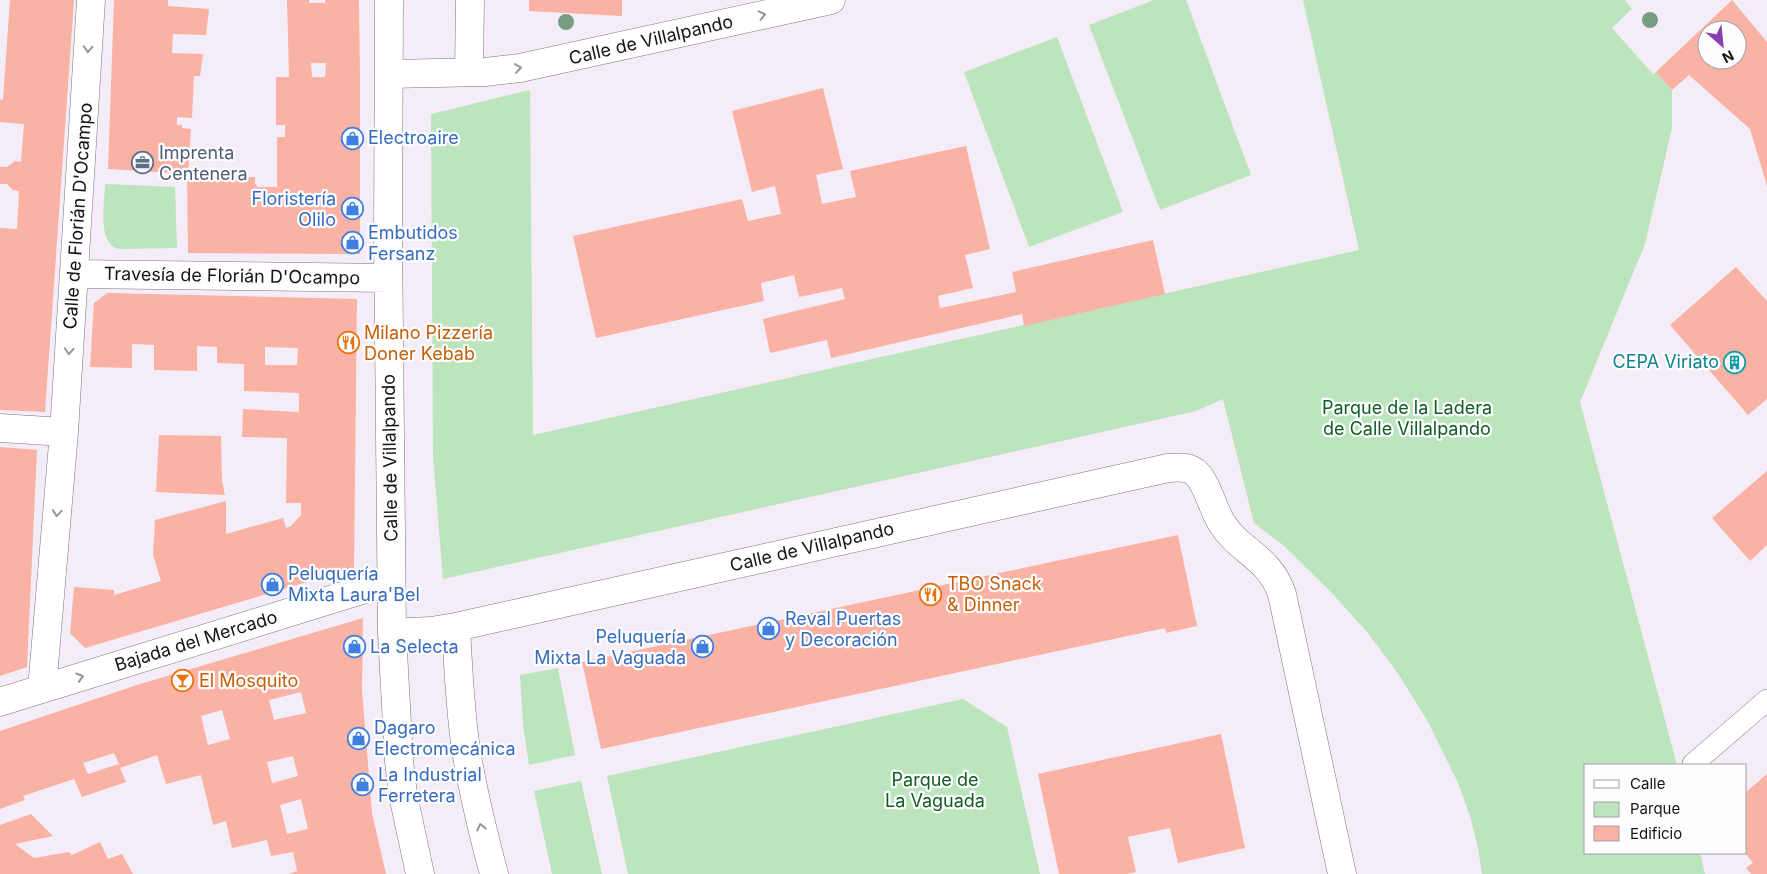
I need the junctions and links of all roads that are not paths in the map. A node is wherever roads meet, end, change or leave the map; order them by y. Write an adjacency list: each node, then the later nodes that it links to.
1 (91, 0): 7 (street, Calle de Florián D'Ocampo, one-way to 7)
2 (389, 0): 6 (street, Calle de Villalpando)
3 (470, 0): 5 (street)
4 (831, 0): 5 (street, Calle de Villalpando, one-way to 4)
5 (469, 72): 6 (street, Calle de Villalpando)
6 (389, 74): 8 (street, Calle de Villalpando)
7 (75, 274): 8 (street, Travesía de Florián D'Ocampo); 10 (street, Calle de Florián D'Ocampo, one-way to 10)
8 (388, 278): 11 (street, Calle de Villalpando)
9 (0, 428): 10 (street)
10 (64, 432): 14 (street, Calle de Florián D'Ocampo, one-way to 14)
11 (392, 581): 13 (street, Calle de Villalpando); 14 (street, Bajada del Mercado, one-way to 11)
12 (456, 627): 13 (street, Calle de Villalpando); 19 (street, one-way to 12); 20 (street, Calle de Villalpando)
13 (392, 633): 18 (street, Calle de Villalpando)
14 (42, 689): 16 (street, Bajada del Mercado)
15 (1767, 700): 17 (lane)
16 (0, 702)
17 (1693, 764)
18 (420, 874)
19 (494, 874)
20 (1342, 874)

